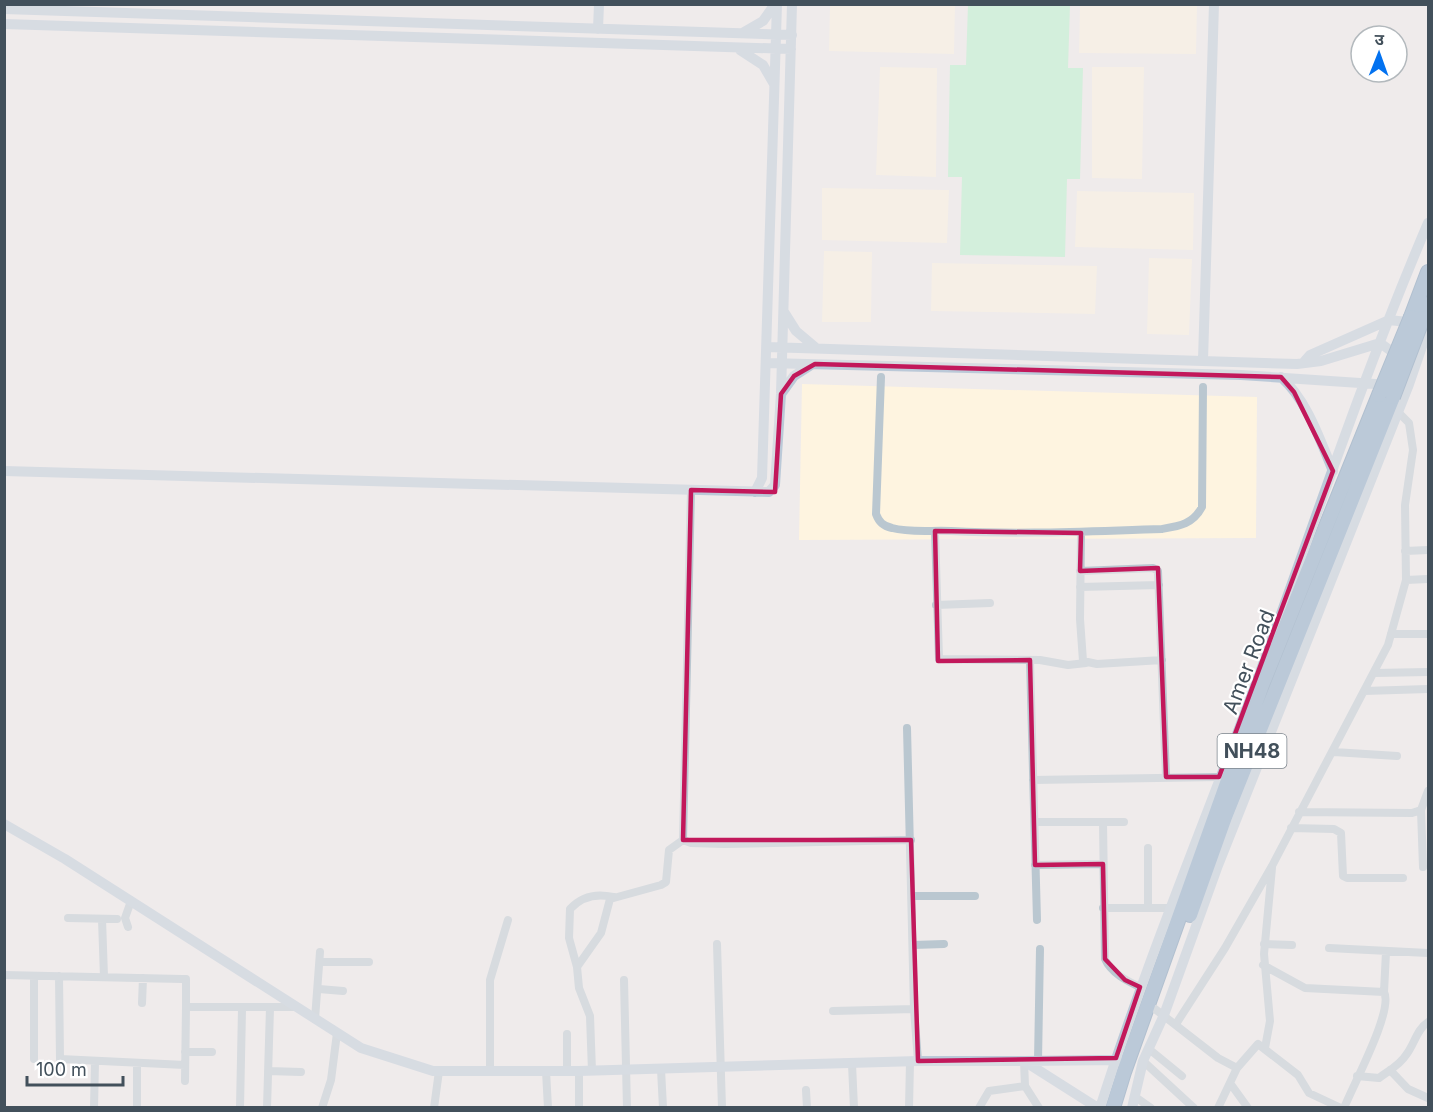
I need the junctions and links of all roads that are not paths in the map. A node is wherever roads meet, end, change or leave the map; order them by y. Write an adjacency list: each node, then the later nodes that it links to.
1 (599, 4): 7 (street)
2 (776, 4): 8 (street); 9 (street)
3 (792, 4): 10 (street)
4 (1214, 4): 26 (street)
5 (4, 9): 7 (street)
6 (4, 24): 11 (street)
7 (598, 29): 8 (street)
8 (741, 33): 9 (street)
9 (776, 35): 10 (street); 13 (street)
10 (792, 35): 12 (street)
11 (738, 48): 13 (street); 14 (street)
12 (791, 49): 13 (street); 18 (street)
13 (776, 50): 14 (street)
14 (775, 87): 22 (street)
15 (1428, 223): 19 (street)
16 (1428, 272): 20 (highway, Amer Road / NH48)
17 (1428, 304): 20 (highway, Amer Road / NH48)
18 (783, 309): 23 (street); 24 (street)
19 (1389, 320): 20 (street); 21 (street); 30 (street)
20 (1423, 322): 32 (street); 39 (highway, Amer Road / NH48, bridge)
21 (1380, 343): 30 (street); 32 (street); 35 (street)
22 (767, 347): 23 (street); 27 (street)
23 (782, 347): 24 (street); 28 (street)
24 (818, 348): 25 (street)
25 (876, 350): 26 (street); 31 (street)
26 (1203, 360): 30 (street)
27 (767, 363): 28 (street); 44 (street)
28 (782, 363): 29 (street); 38 (street)
29 (815, 364): 31 (street); 38 (street)
30 (1302, 364)
31 (876, 365): 34 (street)
32 (1415, 366): 37 (street)
33 (880, 377): 45 (street)
34 (1281, 377): 35 (street); 42 (street)
35 (1364, 383): 37 (street); 42 (street)
36 (1203, 387): 46 (street)
37 (1408, 387): 40 (street)
38 (780, 394): 44 (street)
39 (1386, 396): 63 (highway, Amer Road / NH48); 66 (highway, Amer Road / NH48)
40 (1398, 412): 48 (street); 58 (street)
41 (4, 471): 43 (street)
42 (1333, 471): 62 (street)
43 (691, 490): 44 (street); 84 (street)
44 (755, 492)
45 (935, 531): 46 (street); 55 (street)
46 (1081, 533): 49 (street)
47 (1428, 550): 48 (street)
48 (1405, 551): 51 (street)
49 (1080, 571): 52 (street); 53 (street)
50 (1428, 579): 51 (street)
51 (1406, 580): 56 (street)
52 (1159, 585): 53 (street); 60 (street)
53 (1080, 587): 61 (street)
54 (990, 603): 55 (street)
55 (936, 604): 59 (street)
56 (1391, 634): 57 (street); 65 (street)
57 (1428, 634)
58 (1306, 644): 63 (highway); 72 (street)
59 (1030, 660): 61 (street); 75 (street)
60 (1162, 660): 61 (street); 73 (street)
61 (1086, 663)
62 (1262, 668): 66 (highway); 74 (street)
63 (1286, 668): 72 (highway, Amer Road / NH48)
64 (1428, 672): 65 (street)
65 (1374, 673): 68 (street)
66 (1262, 685): 147 (highway, Amer Road / NH48)
67 (1428, 689): 68 (street)
68 (1364, 691): 70 (street)
69 (907, 728): 85 (street)
70 (1334, 752): 71 (street); 78 (street)
71 (1397, 756)
72 (1250, 769): 136 (highway, Amer Road / NH48)
73 (1166, 777): 74 (street); 75 (street)
74 (1219, 777): 98 (street)
75 (1033, 780): 79 (street)
76 (1428, 791): 77 (street)
77 (1421, 810): 78 (street); 90 (street)
78 (1299, 812): 83 (street)
79 (1035, 822): 80 (street); 88 (street)
80 (1103, 822): 81 (street); 87 (street)
81 (1124, 822)
82 (4, 824): 95 (street)
83 (1291, 828): 89 (street); 91 (street)
84 (683, 840): 85 (street); 94 (street)
85 (911, 840): 92 (street)
86 (1148, 848): 97 (street)
87 (1103, 864): 88 (street); 96 (street)
88 (1035, 865): 103 (street)
89 (1272, 866): 107 (street); 139 (street)
90 (1423, 867)
91 (1403, 878)
92 (912, 896): 93 (street); 108 (street)
93 (975, 896)
94 (613, 897): 118 (street); 118 (street)
95 (131, 901): 104 (street); 131 (street)
96 (1103, 908): 97 (street); 125 (street)
97 (1149, 908): 98 (street)
98 (1169, 908): 125 (street)
99 (68, 918): 100 (street)
100 (102, 919): 101 (street); 122 (street)
101 (117, 919)
102 (508, 920): 163 (street)
103 (1037, 920)
104 (128, 927)
105 (717, 944): 156 (street)
106 (944, 944): 108 (street)
107 (1264, 944): 109 (street); 117 (street)
108 (913, 945): 134 (street)
109 (1292, 945)
110 (1329, 948): 113 (street)
111 (1040, 949): 150 (street)
112 (320, 952): 115 (street)
113 (1386, 952): 114 (street); 128 (street)
114 (1428, 953)
115 (320, 962): 116 (street); 126 (street)
116 (369, 962)
117 (1263, 965): 128 (street); 142 (street)
118 (577, 967): 167 (street)
119 (4, 975): 120 (street)
120 (34, 976): 121 (street); 146 (street)
121 (59, 976): 122 (street); 152 (street)
122 (104, 977): 123 (street)
123 (141, 978): 129 (street); 130 (street)
124 (624, 980): 158 (street)
125 (1140, 987): 147 (street)
126 (319, 988): 127 (street); 137 (street)
127 (343, 991)
128 (1384, 992): 169 (street)
129 (141, 1003)
130 (186, 1007): 133 (street); 144 (street)
131 (296, 1007): 132 (street); 137 (street)
132 (270, 1008): 133 (street); 161 (street)
133 (242, 1009): 179 (street)
134 (914, 1009): 135 (street); 148 (street)
135 (833, 1011)
136 (1160, 1012): 139 (street); 143 (street); 195 (highway, Amer Road / NH48)
137 (315, 1019): 140 (street)
138 (1428, 1022): 160 (street)
139 (1176, 1024): 157 (street)
140 (337, 1033): 162 (street); 181 (street)
141 (567, 1034): 165 (street)
142 (1265, 1048): 157 (street); 200 (street)
143 (1149, 1049): 151 (street); 170 (street)
144 (185, 1052): 145 (street); 155 (street)
145 (212, 1052)
146 (34, 1059)
147 (1121, 1060): 150 (street); 193 (street); 194 (highway, Amer Road / NH48)
148 (914, 1061): 149 (street); 154 (street); 190 (street)
149 (1024, 1061): 150 (street); 173 (street); 193 (street)
150 (1038, 1061)
151 (1143, 1061): 176 (street); 197 (street)
152 (95, 1062): 153 (street); 177 (street)
153 (137, 1063): 155 (street); 178 (street)
154 (852, 1064): 156 (street); 189 (street)
155 (185, 1065): 171 (street)
156 (720, 1067): 159 (street); 187 (street)
157 (1237, 1068): 172 (street)
158 (625, 1069): 159 (street); 167 (street); 185 (street)
159 (661, 1069): 186 (street)
160 (1390, 1070): 169 (street); 175 (street)
161 (268, 1071): 168 (street); 180 (street)
162 (439, 1071): 163 (street); 182 (street)
163 (490, 1071): 164 (street)
164 (546, 1071): 165 (street); 183 (street)
165 (567, 1071): 166 (street)
166 (579, 1071): 167 (street); 184 (street)
167 (592, 1071)
168 (301, 1072)
169 (1357, 1076): 200 (street)
170 (1182, 1077)
171 (185, 1081)
172 (1230, 1083): 198 (street); 199 (street)
173 (1025, 1086): 191 (street); 192 (street)
174 (806, 1090): 188 (street)
175 (1428, 1098)
176 (1133, 1102): 196 (street)
177 (94, 1107)
178 (137, 1107)
179 (240, 1107)
180 (267, 1107)
181 (322, 1107)
182 (434, 1107)
183 (548, 1107)
184 (579, 1107)
185 (627, 1107)
186 (663, 1107)
187 (722, 1107)
188 (807, 1107)
189 (854, 1107)
190 (909, 1107)
191 (979, 1107)
192 (1039, 1107)
193 (1099, 1107)
194 (1113, 1107)
195 (1122, 1107)
196 (1150, 1107)
197 (1194, 1107)
198 (1218, 1107)
199 (1248, 1107)
200 (1343, 1107)

